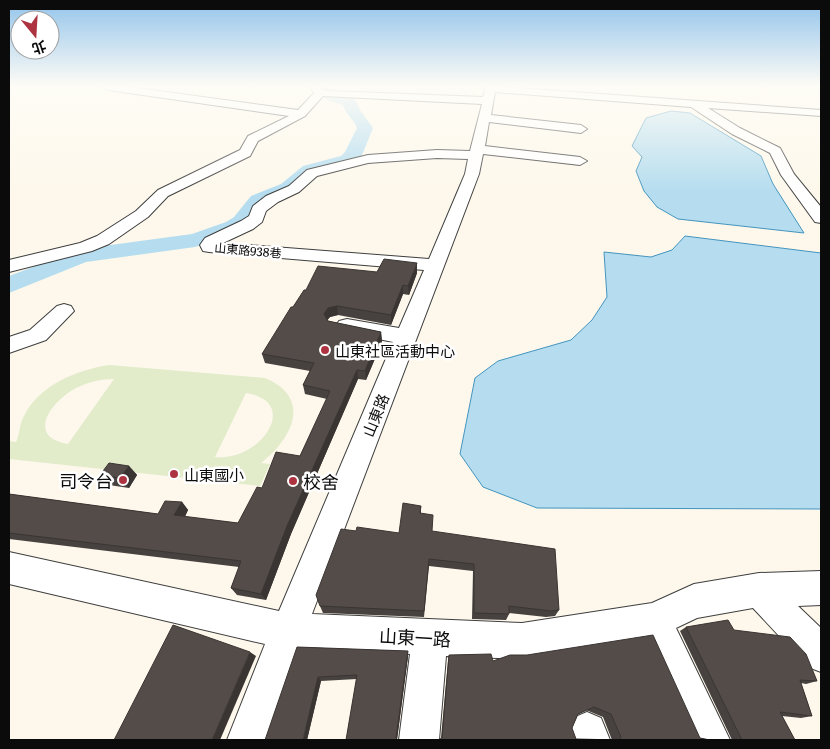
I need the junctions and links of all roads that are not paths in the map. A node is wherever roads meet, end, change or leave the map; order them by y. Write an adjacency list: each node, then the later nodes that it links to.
1 (286, 122): 10 (street)
2 (484, 122): 6 (street, 山東路)
3 (552, 122): 5 (street)
4 (722, 122): 8 (street)
5 (581, 129)
6 (478, 152): 7 (street); 9 (street, 山東路); 9 (street, 山東路938巷)
7 (580, 161)
8 (821, 218)
9 (435, 265): 13 (street, 山東路)
10 (9, 266)
11 (64, 311): 14 (street)
12 (338, 324): 13 (street)
13 (407, 337): 19 (street, 山東路)
14 (9, 345)
15 (9, 568): 19 (street, 山東一路)
16 (821, 588): 17 (street, 山東一路)
17 (759, 590): 18 (street, 山東一路); 21 (street)
18 (654, 620): 20 (street, 山東一路); 24 (street)
19 (288, 631): 20 (street, 山東一路); 22 (street, 山東路)
20 (430, 638): 23 (street)
21 (821, 654)
22 (247, 740)
23 (419, 740)
24 (710, 740)

